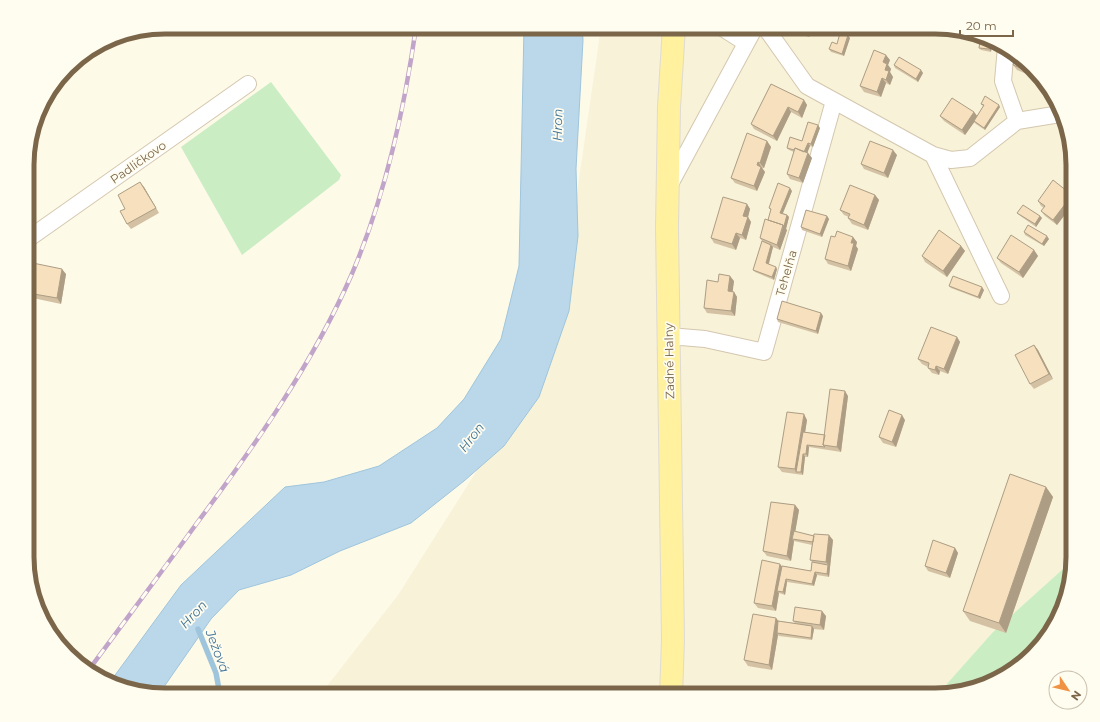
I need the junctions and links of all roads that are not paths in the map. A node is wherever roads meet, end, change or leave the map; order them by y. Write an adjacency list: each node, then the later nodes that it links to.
1 (674, 34): 12 (main road, Zadné Halny)
2 (732, 34): 5 (street)
3 (751, 34): 5 (street)
4 (770, 34): 8 (street)
5 (746, 43): 12 (street)
6 (1005, 54): 10 (street)
7 (248, 84): 13 (street, Padličkovo)
8 (834, 101): 11 (street); 15 (street, Tehelňa)
9 (1056, 115): 10 (street)
10 (1017, 121): 11 (street)
11 (933, 154): 14 (street)
12 (667, 189): 15 (main road, Zadné Halny)
13 (34, 235)
14 (1001, 296)
15 (669, 336): 16 (main road, Zadné Halny)
16 (672, 688)

